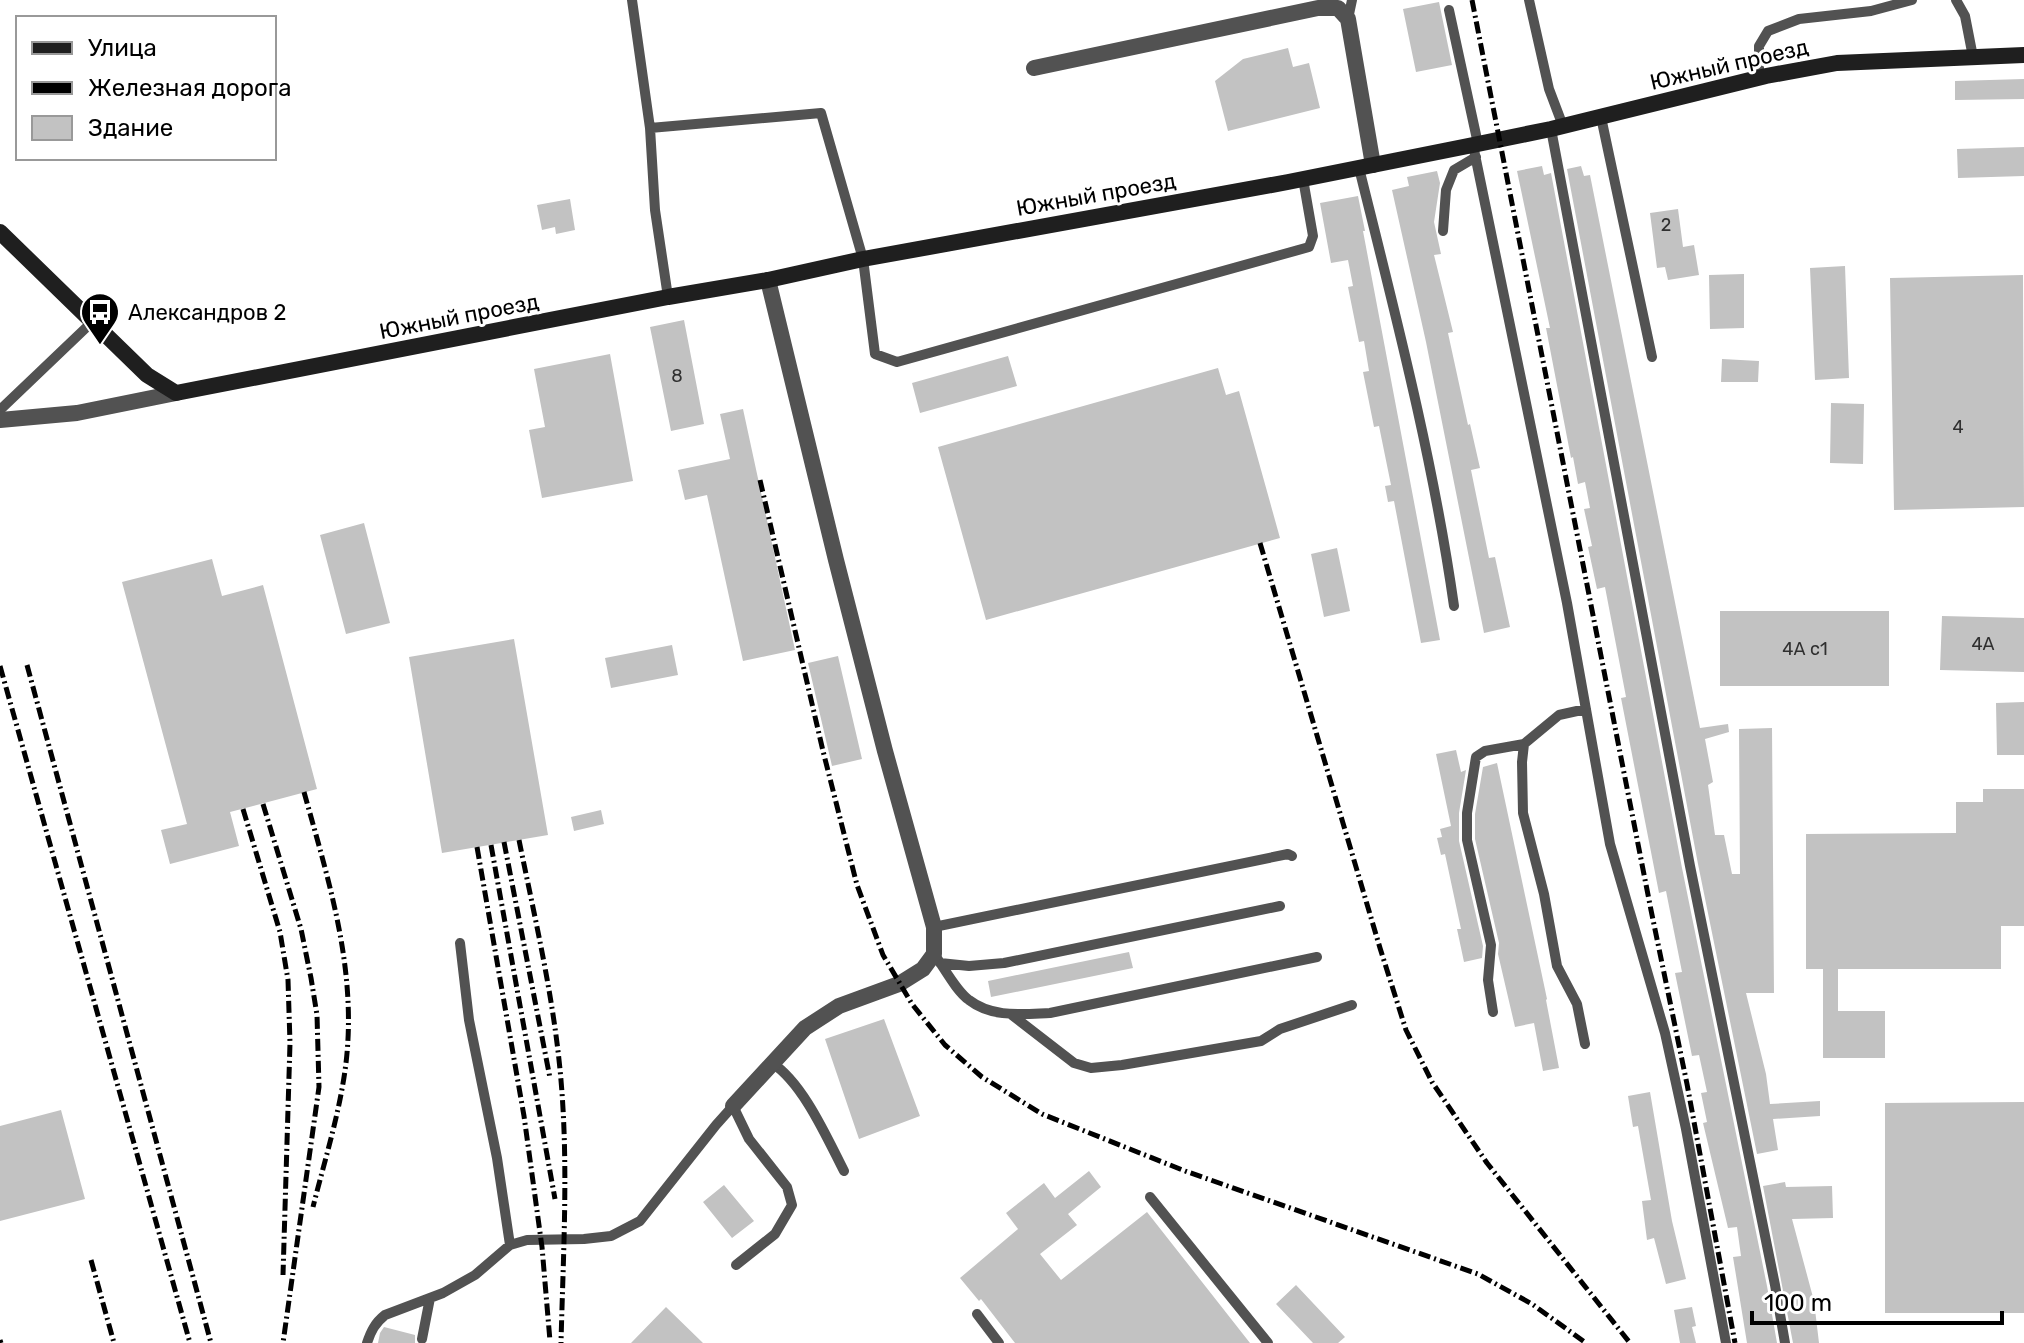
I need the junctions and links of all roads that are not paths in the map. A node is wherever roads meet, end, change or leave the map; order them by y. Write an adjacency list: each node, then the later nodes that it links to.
1 (632, 0): 13 (lane)
2 (1352, 0): 7 (lane)
3 (1529, 0): 14 (lane)
4 (1912, 0): 11 (lane)
5 (1956, 0): 9 (lane)
6 (1449, 10): 15 (lane)
7 (1348, 19): 10 (street); 16 (street)
8 (2024, 55): 9 (street, Южный проезд)
9 (1973, 57): 11 (street, Южный проезд)
10 (1034, 68)
11 (1759, 78): 12 (street, Южный проезд)
12 (1601, 117): 14 (street, Южный проезд); 24 (lane)
13 (650, 128): 20 (lane); 22 (lane)
14 (1557, 128): 15 (street, Южный проезд); 54 (lane)
15 (1476, 149): 16 (street, Южный проезд); 18 (lane); 29 (lane)
16 (1366, 167): 17 (street, Южный проезд); 28 (lane)
17 (1303, 179): 20 (street, Южный проезд); 20 (lane)
18 (1443, 231)
19 (0, 232): 23 (street)
20 (863, 259): 21 (street, Южный проезд)
21 (768, 280): 22 (street, Южный проезд); 33 (street)
22 (668, 297): 25 (street, Южный проезд)
23 (91, 323): 25 (street); 26 (lane)
24 (1652, 357)
25 (176, 393): 27 (street)
26 (0, 410)
27 (0, 420)
28 (1454, 606)
29 (1586, 709): 30 (lane); 53 (lane)
30 (1524, 744): 38 (lane); 40 (lane)
31 (1292, 856): 33 (lane)
32 (1280, 906): 36 (lane)
33 (934, 927): 36 (street)
34 (460, 943): 45 (lane)
35 (1317, 957): 39 (lane)
36 (937, 958): 39 (lane); 41 (street)
37 (1352, 1005): 39 (lane)
38 (1493, 1012)
39 (1012, 1015)
40 (1585, 1044)
41 (772, 1063): 42 (street); 43 (lane)
42 (733, 1106): 45 (lane); 46 (lane)
43 (844, 1171)
44 (1150, 1197): 52 (lane)
45 (510, 1245): 47 (lane)
46 (736, 1265)
47 (430, 1298): 49 (lane); 50 (lane)
48 (977, 1314): 51 (lane)
49 (422, 1339)
50 (367, 1343)
51 (999, 1343)
52 (1268, 1343)
53 (1726, 1343)
54 (1785, 1343)

